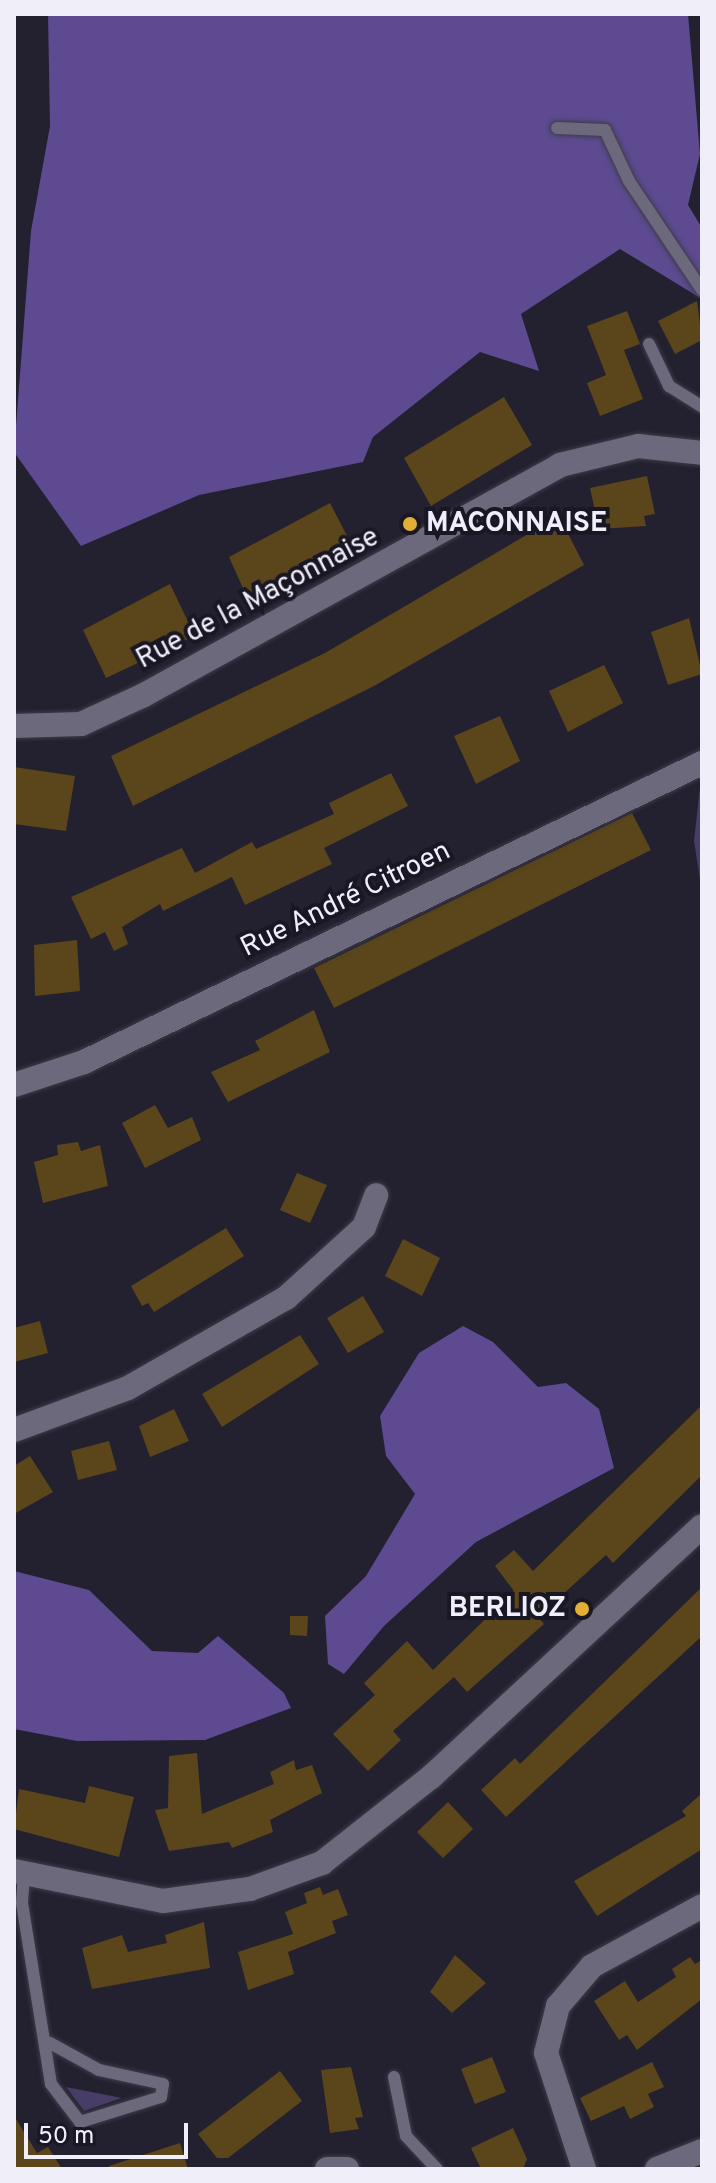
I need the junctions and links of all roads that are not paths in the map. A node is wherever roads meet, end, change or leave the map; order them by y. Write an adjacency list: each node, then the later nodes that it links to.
1 (557, 128): 2 (lane)
2 (702, 290)
3 (649, 344): 4 (lane)
4 (702, 407)
5 (702, 453): 6 (street, Rue de la Maçonnaise)
6 (14, 726)
7 (702, 763): 8 (street, Rue André Citroen)
8 (14, 1085)
9 (376, 1195): 10 (street)
10 (14, 1430)
11 (702, 1526): 12 (street)
12 (19, 1872): 14 (lane)
13 (702, 1906): 20 (street)
14 (50, 2043): 14 (lane)
15 (394, 2077): 19 (lane)
16 (702, 2151): 21 (street)
17 (327, 2169): 18 (street)
18 (347, 2169)
19 (437, 2169)
20 (584, 2169)
21 (657, 2169)

